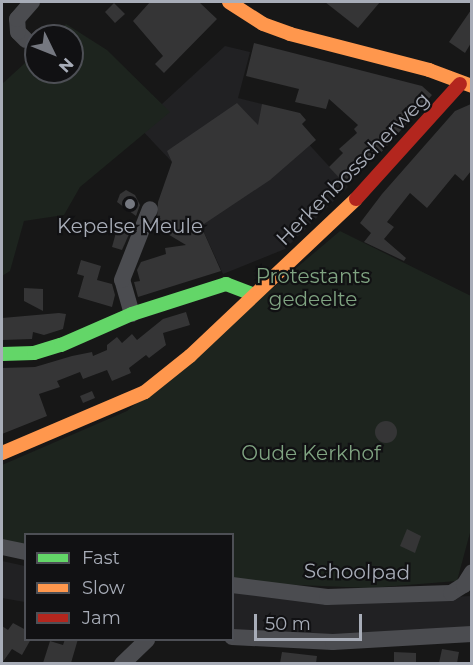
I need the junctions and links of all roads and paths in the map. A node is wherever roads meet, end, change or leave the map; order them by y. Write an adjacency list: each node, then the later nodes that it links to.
1 (32, 2): 3 (street)
2 (229, 2): 4 (street)
3 (24, 38)
4 (465, 85): 6 (street, Herkenbosscherweg)
5 (150, 209): 7 (street)
6 (252, 294): 7 (street); 9 (street, Herkenbosscherweg)
7 (132, 314): 8 (street)
8 (2, 354)
9 (2, 453)
10 (2, 547): 11 (street)
11 (24, 552)
12 (471, 555): 13 (street)
13 (471, 565)
14 (471, 572): 15 (street, Schoolpad)
15 (234, 585)
16 (471, 634): 17 (street)
17 (234, 637)
18 (145, 641): 19 (street)
19 (122, 663)

